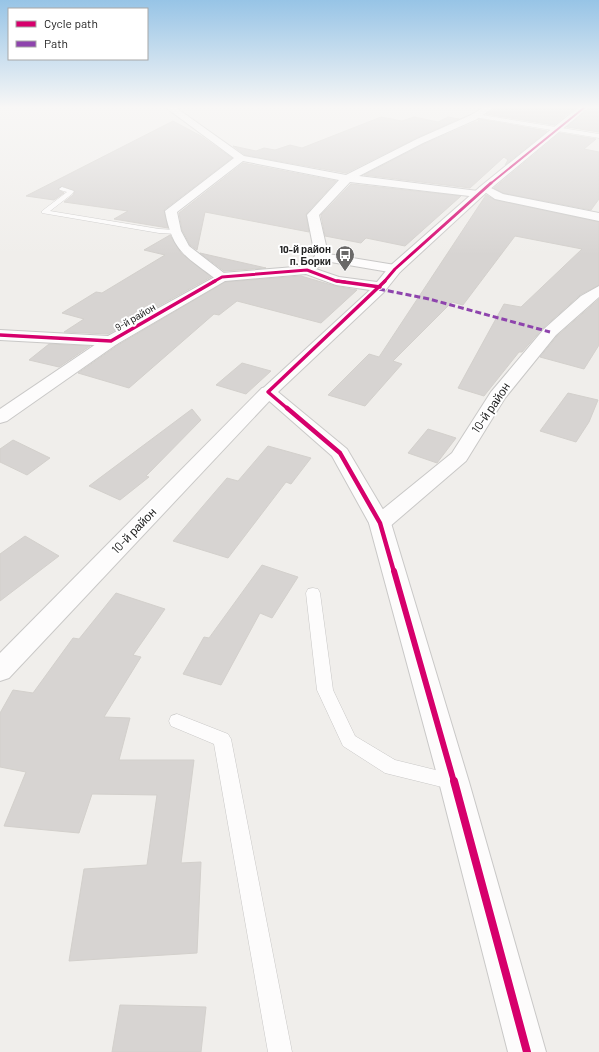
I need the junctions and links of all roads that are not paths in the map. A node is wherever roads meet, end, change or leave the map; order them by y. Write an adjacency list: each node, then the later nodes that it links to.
1 (238, 156): 4 (street)
2 (390, 156): 5 (street)
3 (523, 156): 7 (street, 10-й район)
4 (241, 158): 5 (street); 9 (street)
5 (347, 178): 7 (street); 10 (street)
6 (62, 189): 9 (lane)
7 (482, 191): 8 (street); 13 (street, 10-й район)
8 (598, 216)
9 (177, 232): 12 (street)
10 (322, 257): 11 (street); 13 (street)
11 (307, 270): 12 (street); 13 (street)
12 (222, 277): 16 (street, 9-й район)
13 (388, 278): 17 (street, 10-й район)
14 (599, 290): 19 (street, 10-й район)
15 (0, 335): 16 (street, 9-й район)
16 (111, 340): 18 (street, 9-й район)
17 (268, 392): 19 (street); 21 (street, 10-й район)
18 (0, 417)
19 (380, 523): 23 (street)
20 (313, 593): 23 (lane)
21 (0, 670)
22 (177, 721): 24 (lane)
23 (454, 782): 25 (street)
24 (280, 1052)
25 (527, 1052)

